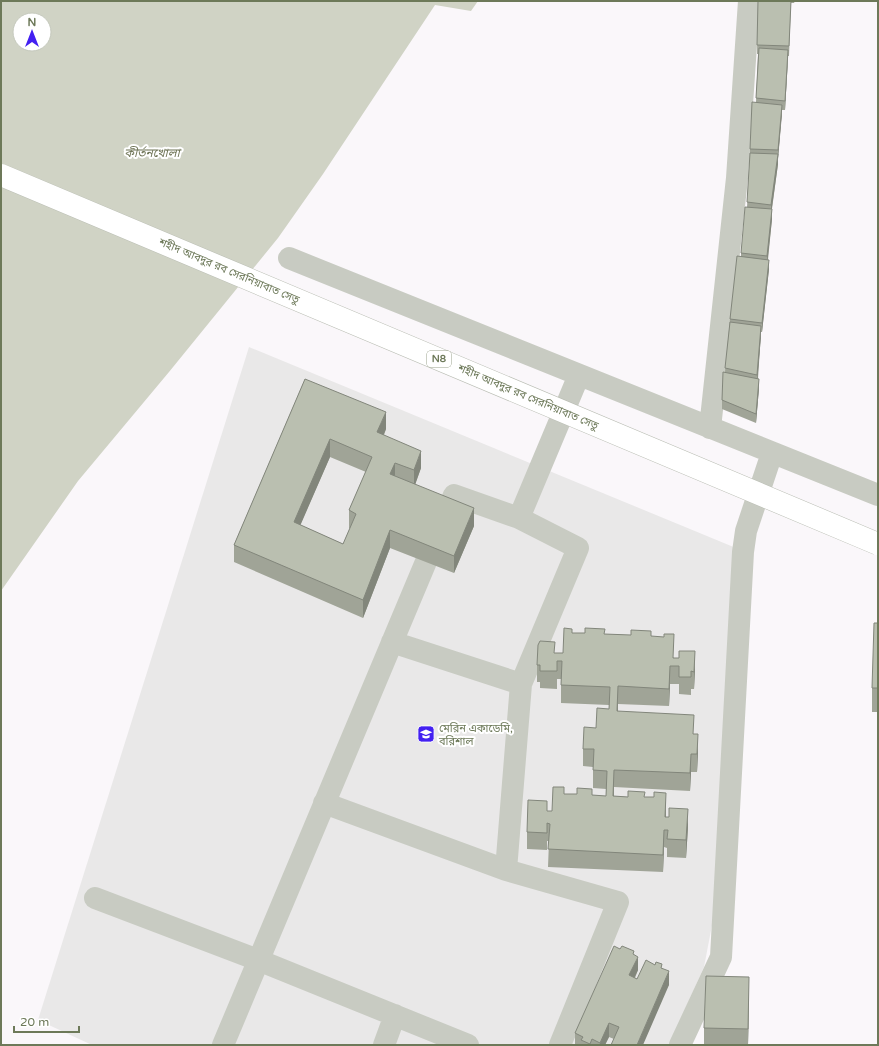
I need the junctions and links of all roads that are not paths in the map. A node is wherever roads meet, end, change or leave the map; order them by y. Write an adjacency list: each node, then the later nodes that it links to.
1 (749, 1): 5 (street)
2 (1, 175): 9 (highway, শহীদ আবদুর রব সেরনিয়াবাত সেতু / N8, bridge)
3 (289, 258): 4 (street)
4 (579, 375): 5 (street); 8 (street)
5 (710, 428): 6 (street)
6 (772, 453): 7 (street); 21 (street)
7 (878, 495)
8 (519, 518): 10 (street); 11 (street)
9 (878, 544)
10 (392, 642): 11 (street); 12 (street)
11 (521, 684): 13 (street)
12 (324, 803): 13 (street); 15 (street)
13 (506, 870): 20 (street)
14 (95, 898): 15 (street)
15 (258, 960): 16 (street); 17 (street)
16 (395, 1015): 18 (street); 19 (street)
17 (222, 1045)
18 (384, 1045)
19 (468, 1045)
20 (560, 1045)
21 (680, 1045)

